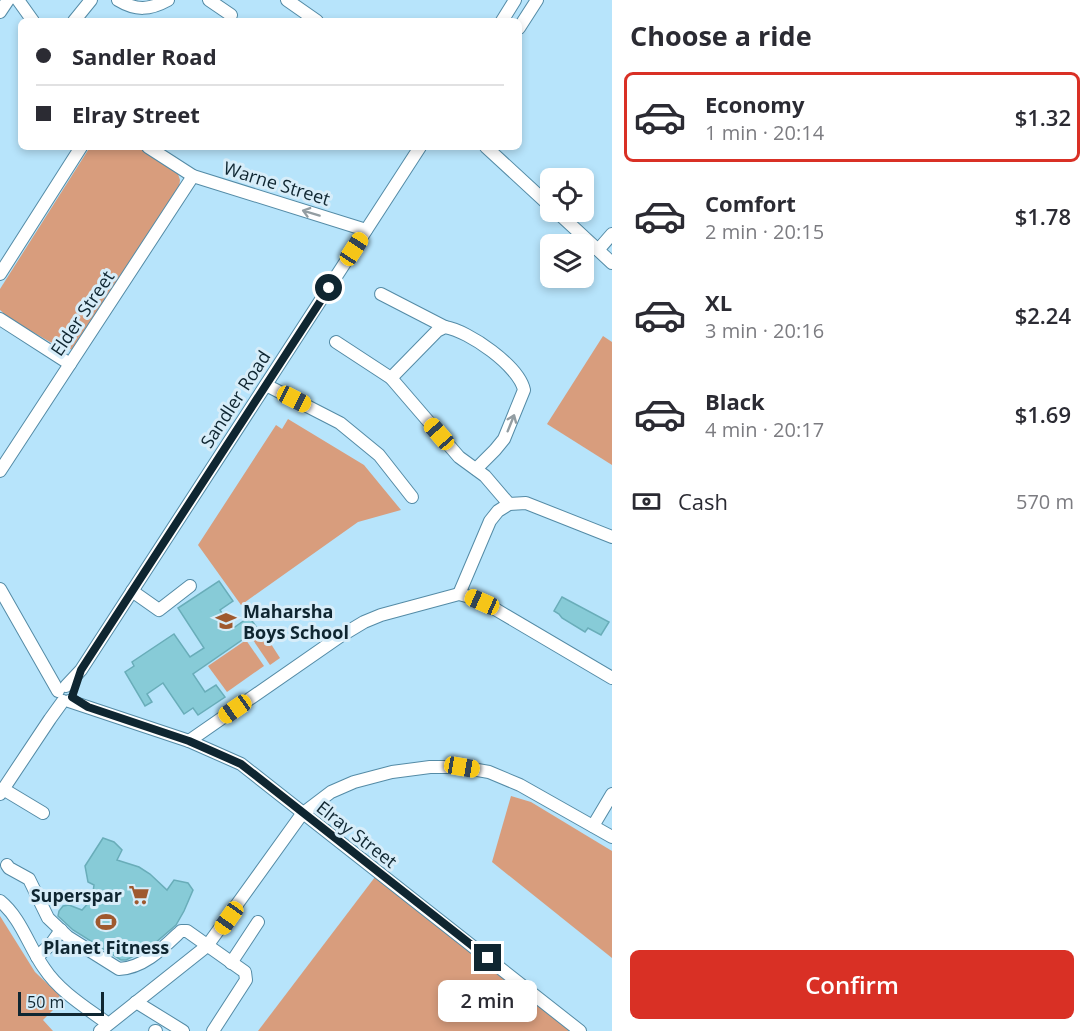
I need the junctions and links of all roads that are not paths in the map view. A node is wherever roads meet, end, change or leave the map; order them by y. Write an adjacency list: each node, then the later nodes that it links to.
1 (8, 0): 10 (street)
2 (18, 0): 12 (street)
3 (91, 0): 13 (street)
4 (118, 0): 5 (street)
5 (168, 0)
6 (209, 0): 11 (street)
7 (287, 0): 14 (street)
8 (515, 0): 15 (street)
9 (537, 0): 16 (street)
10 (0, 12)
11 (231, 15)
12 (31, 18)
13 (76, 18)
14 (313, 18)
15 (504, 18)
16 (522, 23)
17 (79, 150): 28 (street)
18 (153, 150): 21 (street, Warne Street)
19 (418, 150): 24 (street, Sandler Road)
20 (489, 150): 22 (street)
21 (193, 176): 24 (street, Warne Street, one-way to 21); 33 (street, Elder Street)
22 (540, 197)
23 (567, 222): 26 (street)
24 (366, 230): 35 (street, Sandler Road)
25 (612, 234): 26 (street)
26 (598, 250): 27 (street)
27 (612, 263)
28 (0, 274)
29 (381, 294): 31 (street)
30 (0, 319): 33 (street)
31 (445, 327): 34 (street); 36 (street, one-way to 31)
32 (336, 342): 34 (street)
33 (70, 364): 37 (street, Elder Street)
34 (391, 378): 36 (street)
35 (266, 385): 38 (street); 43 (street, Sandler Road)
36 (476, 469): 39 (street)
37 (0, 471)
38 (412, 497)
39 (509, 504): 40 (street); 44 (street)
40 (612, 537)
41 (190, 586): 43 (street)
42 (0, 589): 46 (street)
43 (132, 591): 46 (street, Sandler Road)
44 (459, 594): 45 (street); 47 (street)
45 (612, 678)
46 (65, 694): 47 (street, Elray Street); 48 (street, Sandler Road)
47 (189, 741): 50 (street, Elray Street)
48 (1, 793): 51 (street)
49 (612, 794): 52 (street)
50 (302, 814): 52 (street); 58 (street); 66 (street, Elray Street)
51 (41, 815)
52 (593, 826): 53 (street)
53 (612, 837)
54 (7, 865): 57 (street)
55 (0, 902): 59 (street)
56 (258, 922): 60 (street)
57 (61, 930): 58 (street); 59 (street)
58 (207, 946): 60 (street); 61 (street)
59 (37, 957): 62 (street)
60 (231, 963): 65 (street)
61 (136, 1002): 62 (street); 63 (street)
62 (107, 1024): 64 (street)
63 (178, 1030)
64 (121, 1031)
65 (213, 1031)
66 (580, 1031)

